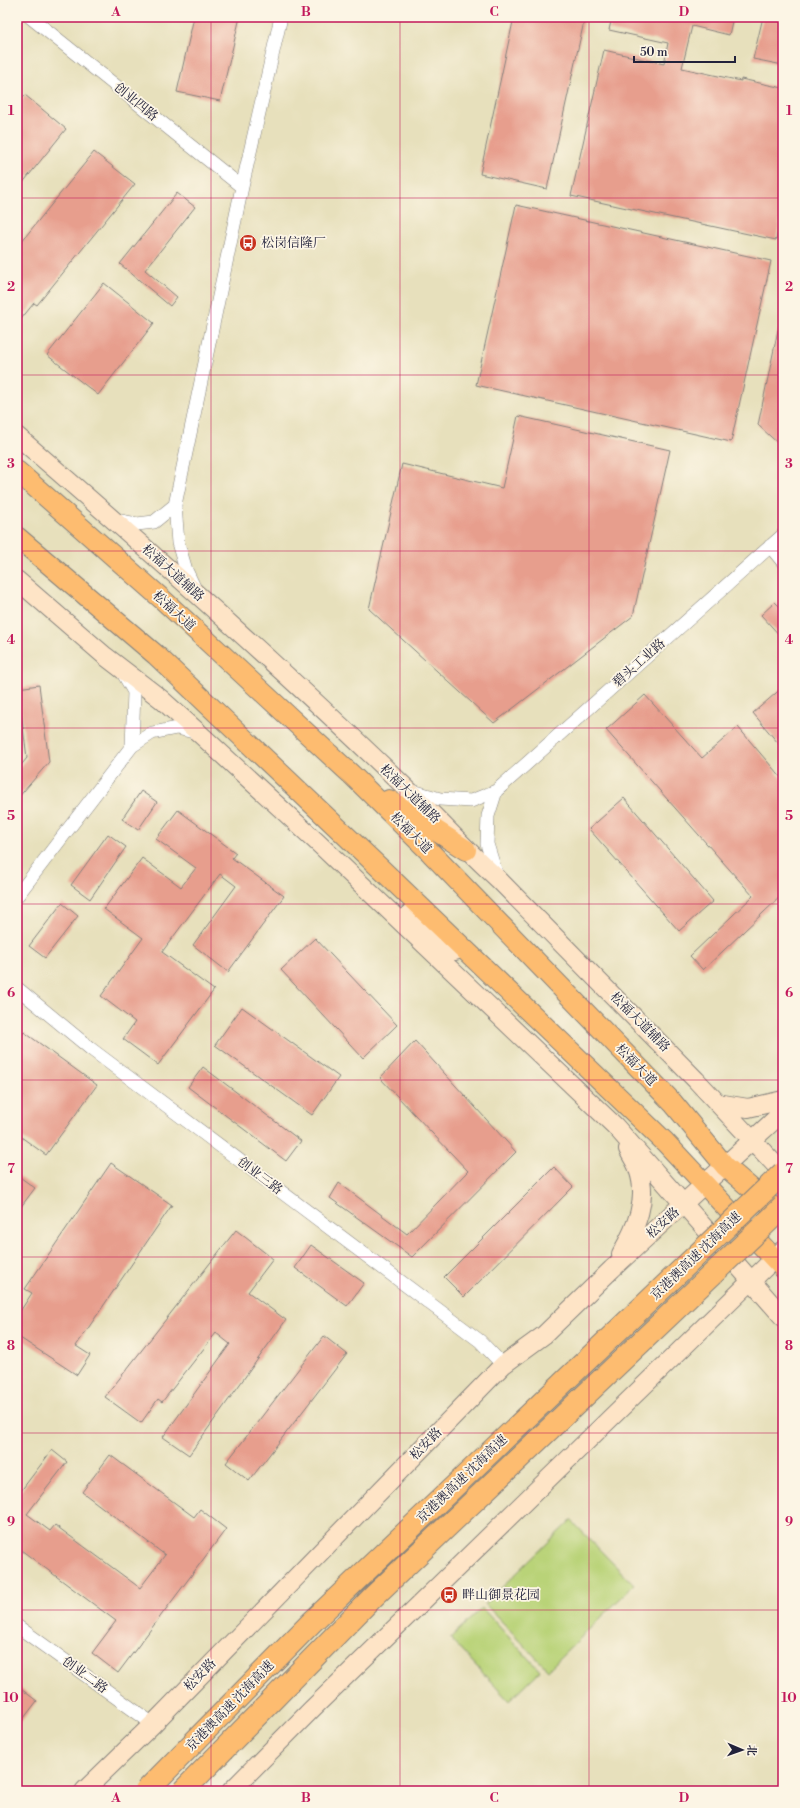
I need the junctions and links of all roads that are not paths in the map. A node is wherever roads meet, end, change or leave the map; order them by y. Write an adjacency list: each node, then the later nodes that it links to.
1 (30, 17): 3 (street, 创业四路)
2 (281, 17): 3 (street)
3 (242, 186): 6 (street)
4 (17, 436): 7 (main road, 松福大道辅路)
5 (17, 471): 17 (main road, 松福大道)
6 (175, 504): 7 (street); 13 (street)
7 (114, 520): 13 (main road, 松福大道辅路)
8 (783, 535): 10 (street, 碧头工业路)
9 (17, 537): 22 (main road)
10 (770, 546): 11 (street); 19 (street, 碧头工业路)
11 (783, 562)
12 (17, 580): 14 (main road)
13 (197, 594): 18 (main road, 松福大道辅路)
14 (120, 668): 15 (main road); 16 (street)
15 (200, 734): 16 (street); 20 (main road)
16 (132, 746): 24 (street)
17 (353, 776): 21 (main road); 34 (main road, 松福大道)
18 (407, 789): 19 (street); 21 (main road, 松福大道辅路)
19 (496, 791): 23 (street)
20 (318, 842): 25 (main road); 28 (main road)
21 (466, 850): 23 (main road, 松福大道辅路)
22 (381, 869): 25 (main road); 27 (main road)
23 (498, 879): 30 (main road, 松福大道辅路)
24 (17, 896)
25 (436, 936): 27 (main road); 28 (main road)
26 (17, 988): 44 (street, 创业三路)
27 (516, 1000): 36 (main road)
28 (519, 1036): 32 (main road)
29 (783, 1100): 30 (main road)
30 (717, 1103): 33 (main road, 松福大道辅路)
31 (783, 1112): 33 (main road, 松安路)
32 (616, 1126): 37 (main road); 41 (main road)
33 (753, 1139): 34 (main road, 松安路); 35 (main road, 松福大道辅路)
34 (725, 1166): 36 (main road, 松安路); 39 (main road, 松福大道)
35 (783, 1173): 48 (highway, 京港澳高速 沈海高速, bridge)
36 (704, 1185): 37 (main road, 松安路); 40 (main road)
37 (684, 1204): 41 (main road, 松安路); 42 (main road)
38 (783, 1207): 49 (highway, 京港澳高速 沈海高速, bridge)
39 (783, 1216)
40 (780, 1259): 42 (main road)
41 (612, 1269): 44 (main road, 松安路)
42 (751, 1281): 43 (main road); 50 (main road)
43 (783, 1317)
44 (503, 1365): 46 (main road, 松安路)
45 (17, 1626): 46 (street, 创业二路)
46 (153, 1724): 47 (main road, 松安路)
47 (84, 1791)
48 (146, 1791)
49 (183, 1791)
50 (231, 1791)

